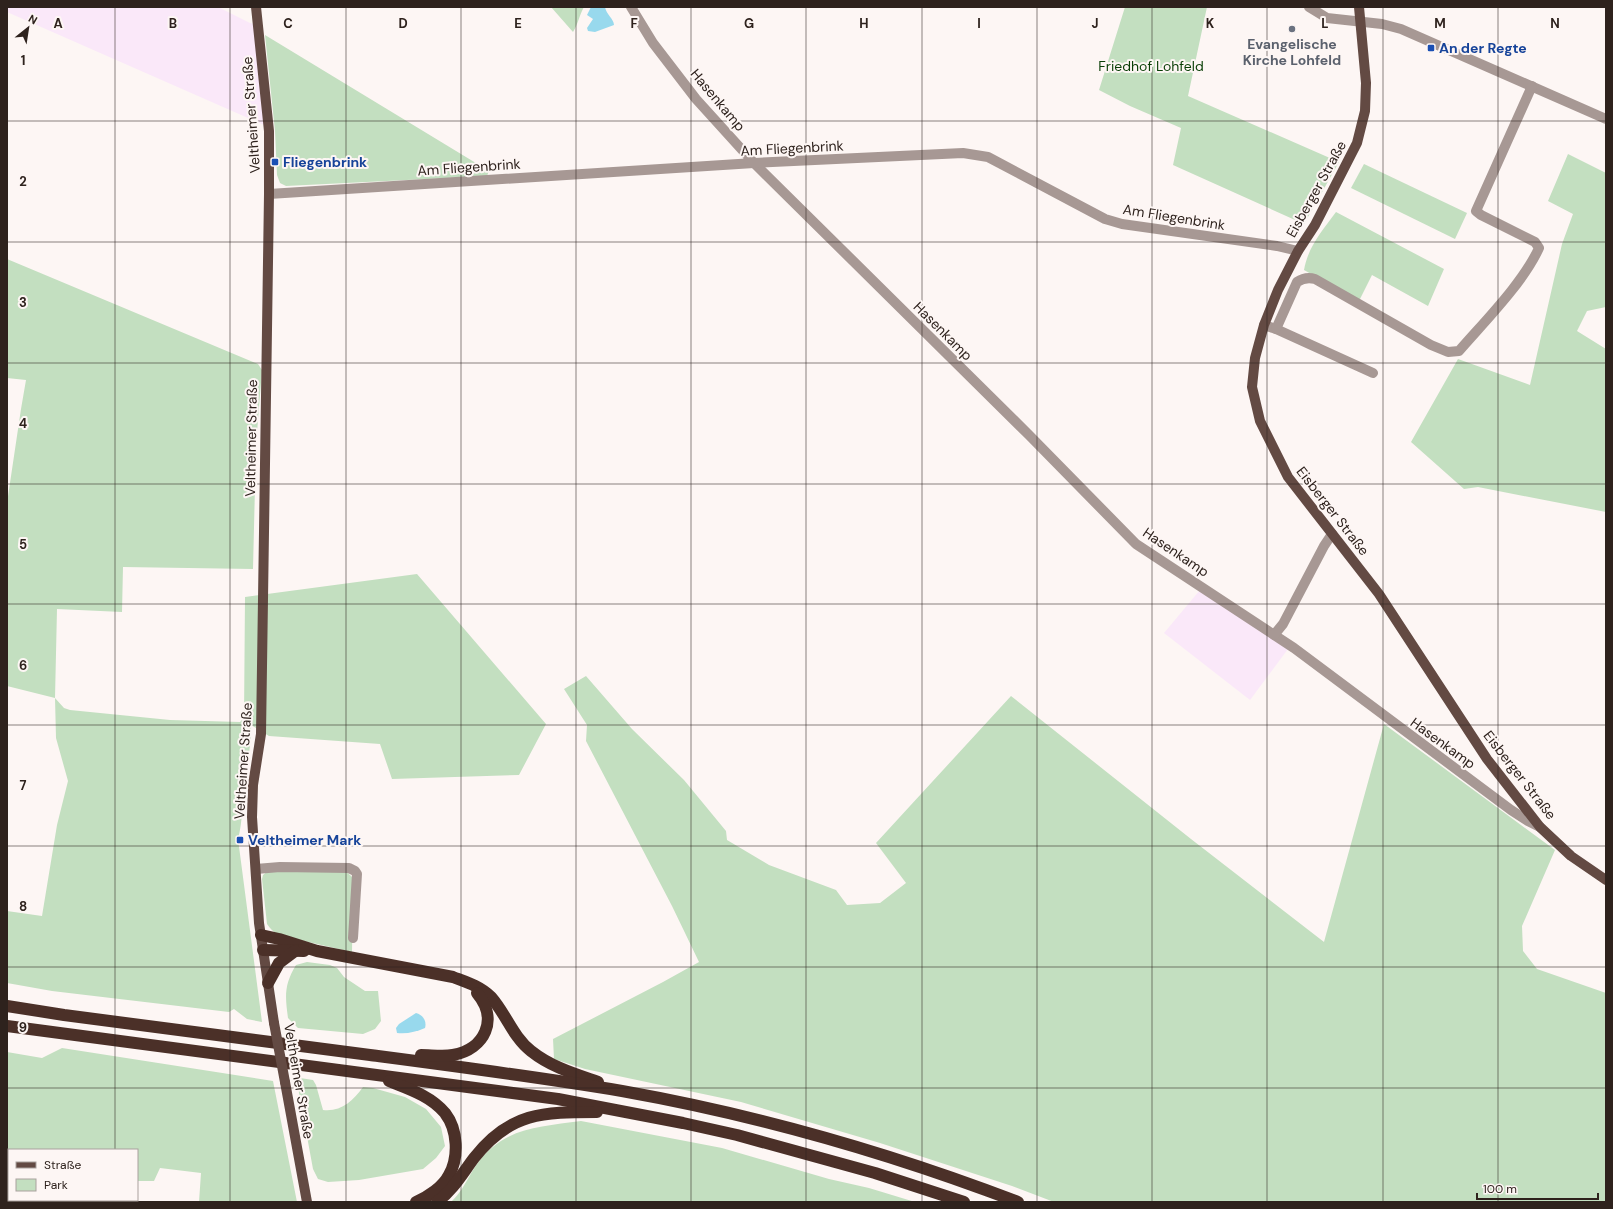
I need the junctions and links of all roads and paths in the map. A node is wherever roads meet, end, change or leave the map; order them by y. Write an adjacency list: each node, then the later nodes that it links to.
1 (256, 7): 9 (main road, Veltheimer Straße)
2 (631, 7): 8 (street, Hasenkamp)
3 (1309, 7): 5 (street)
4 (1359, 7): 5 (main road, Eisberger Straße)
5 (1360, 22): 6 (street); 10 (main road, Eisberger Straße)
6 (1532, 86): 7 (street); 12 (street)
7 (1606, 118)
8 (754, 163): 9 (street, Am Fliegenbrink); 10 (street, Am Fliegenbrink); 15 (street, Hasenkamp)
9 (270, 194): 17 (main road, Veltheimer Straße)
10 (1298, 251): 11 (main road, Eisberger Straße)
11 (1264, 325): 12 (street); 14 (main road, Eisberger Straße)
12 (1276, 329): 13 (street)
13 (1374, 373)
14 (1332, 534): 15 (street); 16 (main road, Eisberger Straße)
15 (1274, 635): 16 (street, Hasenkamp)
16 (1540, 827): 18 (main road, Eisberger Straße)
17 (256, 869): 19 (main road, Veltheimer Straße); 20 (street)
18 (1606, 880)
19 (261, 935): 21 (main road, Veltheimer Straße); 23 (highway)
20 (353, 938)
21 (263, 950): 22 (highway); 25 (main road, Veltheimer Straße)
22 (295, 951): 23 (highway); 25 (highway)
23 (317, 951): 24 (highway)
24 (453, 977): 28 (highway); 30 (highway)
25 (268, 983): 32 (main road, Veltheimer Straße, bridge)
26 (7, 1006): 28 (highway)
27 (7, 1026): 29 (highway)
28 (378, 1056): 30 (highway)
29 (369, 1074): 31 (highway); 33 (highway)
30 (622, 1091): 36 (highway)
31 (630, 1113): 34 (highway); 35 (highway)
32 (307, 1202)
33 (416, 1202)
34 (437, 1202)
35 (964, 1202)
36 (1018, 1202)

